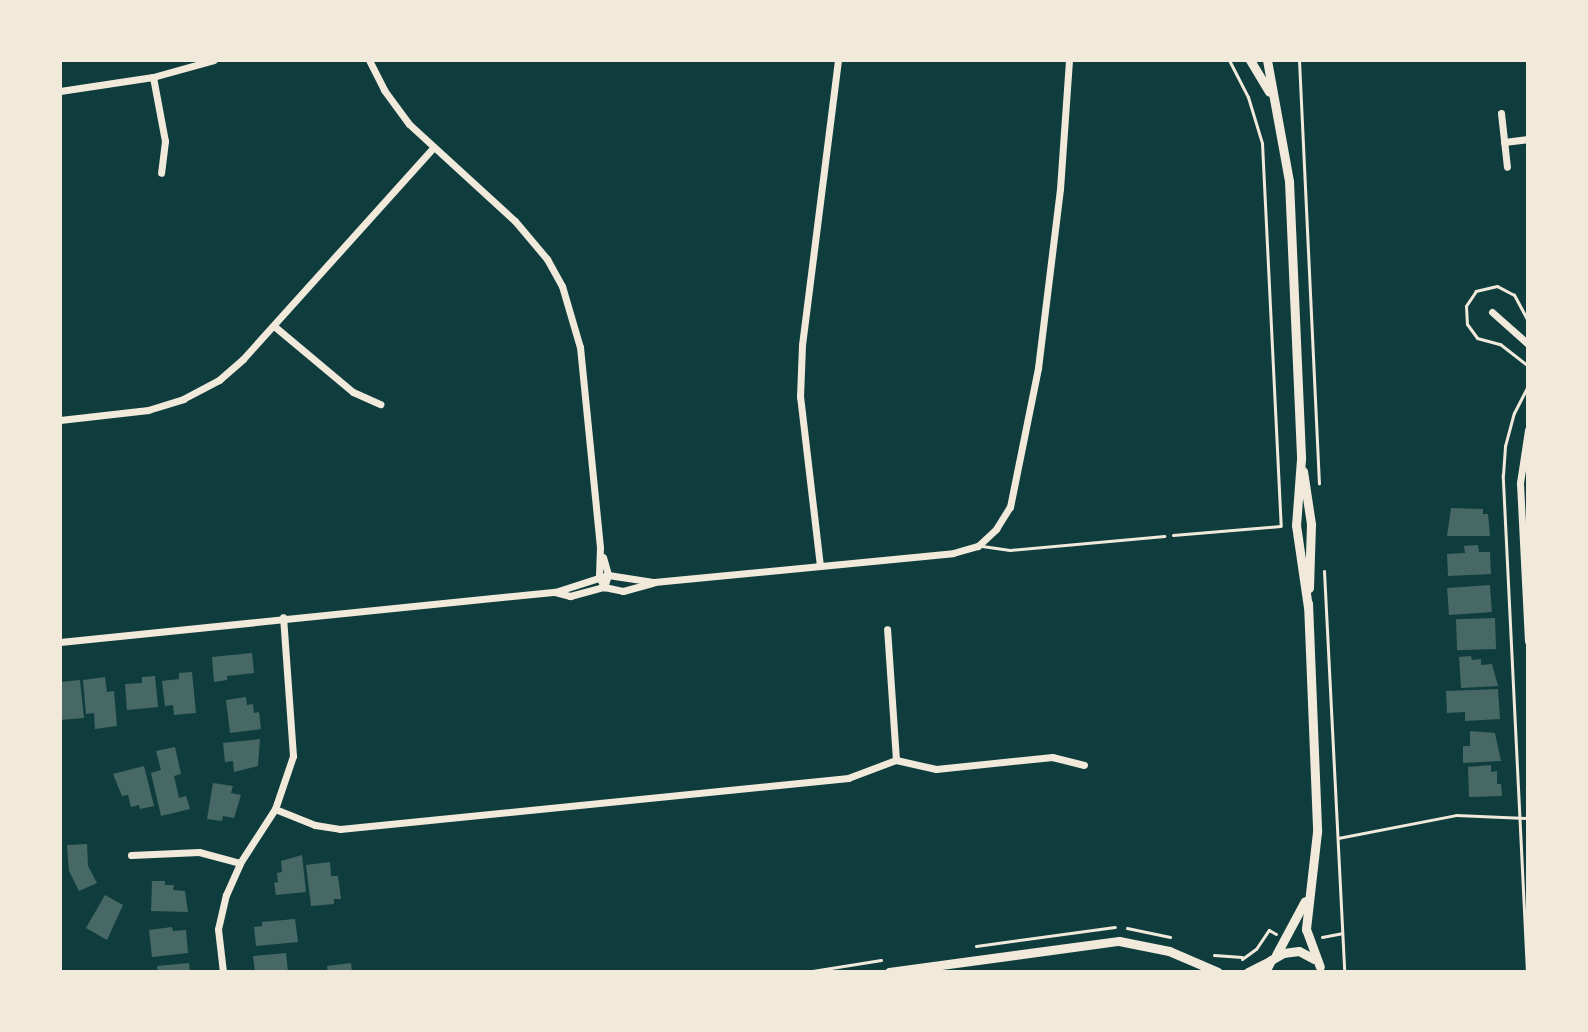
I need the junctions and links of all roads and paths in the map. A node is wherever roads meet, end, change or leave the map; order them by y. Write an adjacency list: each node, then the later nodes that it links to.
1 (214, 60): 8 (street)
2 (369, 60): 14 (street)
3 (838, 60): 26 (street)
4 (1069, 60): 25 (street)
5 (1229, 60): 24 (path)
6 (1250, 60): 10 (street)
7 (1267, 60): 10 (street)
8 (153, 77): 9 (street); 16 (street)
9 (60, 91)
10 (1271, 95): 43 (street)
11 (1501, 113): 13 (street)
12 (1528, 139): 13 (street)
13 (1504, 142): 15 (street)
14 (434, 147): 18 (street); 27 (street)
15 (1507, 167)
16 (161, 173)
17 (1492, 312): 19 (street)
18 (274, 326): 21 (street); 22 (street)
19 (1528, 344)
20 (1528, 385): 38 (path)
21 (380, 404)
22 (60, 420)
23 (1528, 430): 33 (street)
24 (1164, 536): 25 (lane)
25 (978, 546): 26 (street)
26 (820, 566): 28 (street)
27 (603, 576): 28 (street); 29 (street); 30 (street)
28 (654, 582): 29 (street)
29 (604, 587): 30 (street)
30 (555, 592): 31 (street)
31 (283, 617): 34 (street); 37 (street)
32 (887, 629): 35 (street)
33 (1528, 641)
34 (60, 642)
35 (896, 760): 36 (street); 37 (street)
36 (1084, 765)
37 (275, 809): 42 (street)
38 (1519, 817): 39 (path); 40 (path); 51 (path)
39 (1528, 818)
40 (1338, 838)
41 (131, 855): 42 (street)
42 (240, 863): 46 (street)
43 (1308, 895): 44 (street); 45 (street)
44 (1273, 959): 45 (street); 49 (street); 50 (street)
45 (1321, 970)
46 (223, 972)
47 (889, 972): 48 (street)
48 (1218, 972)
49 (1248, 972)
50 (1265, 972)
51 (1527, 972)

